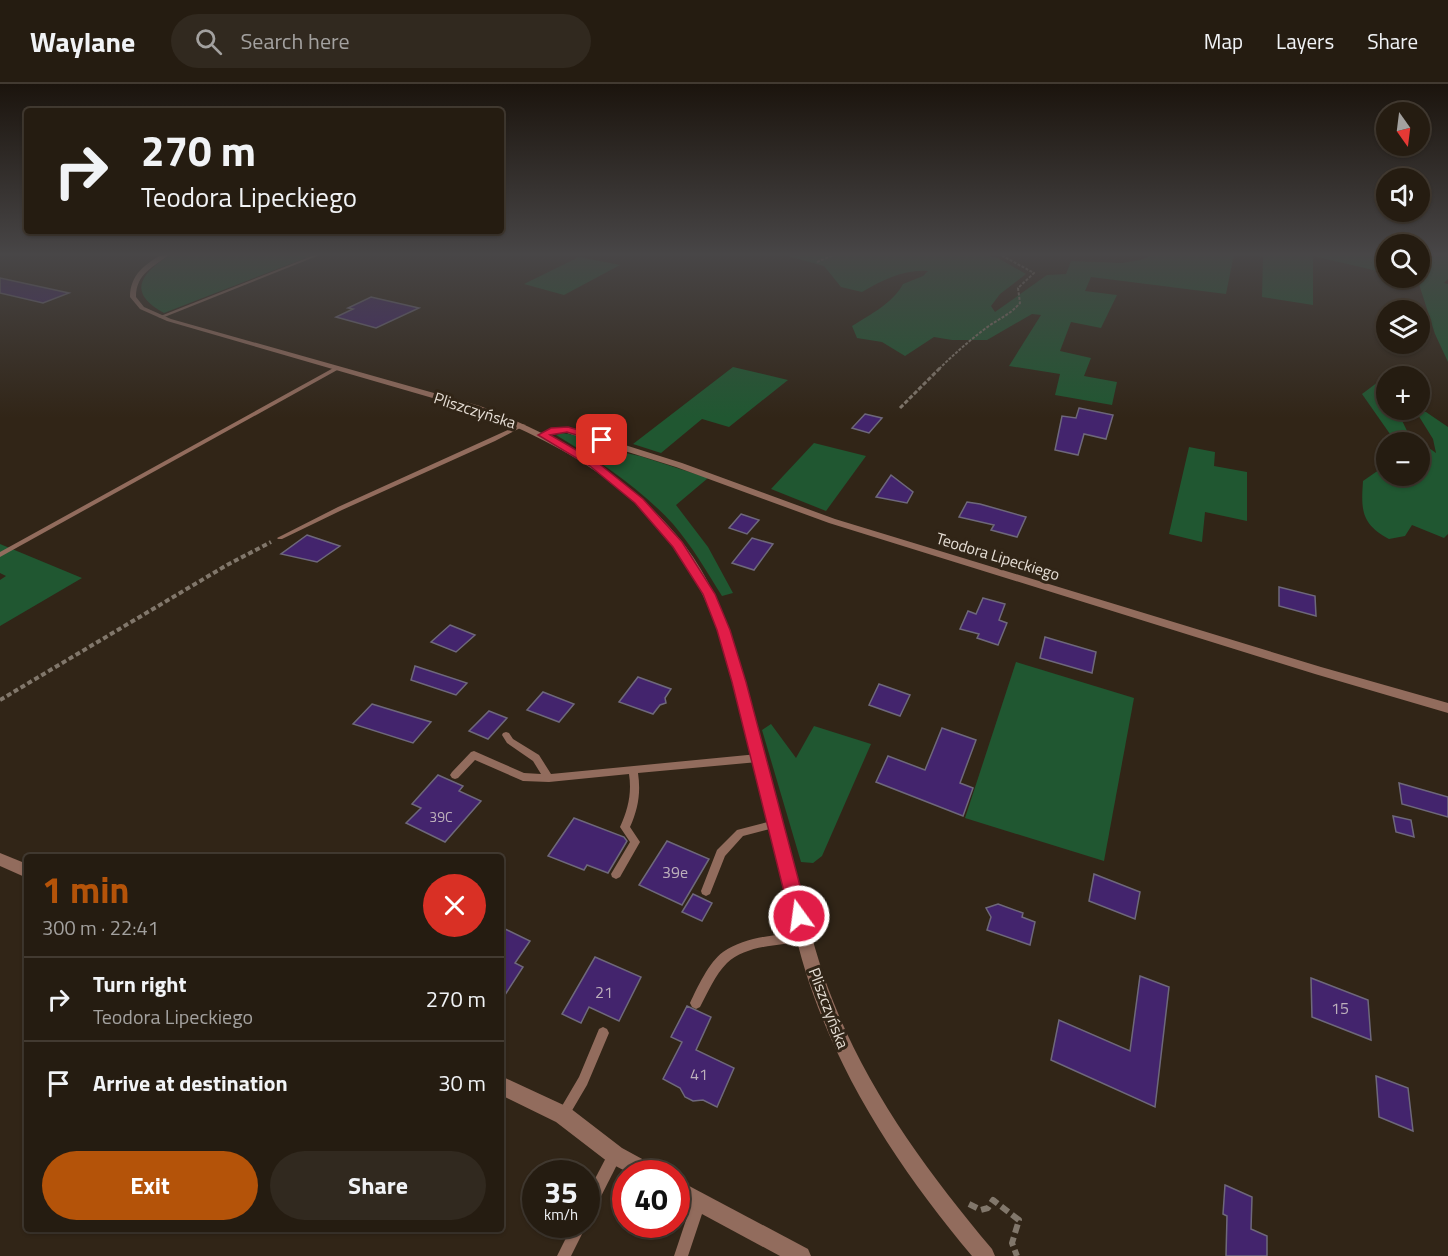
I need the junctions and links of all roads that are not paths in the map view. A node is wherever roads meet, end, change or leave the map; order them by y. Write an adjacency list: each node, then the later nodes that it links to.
1 (145, 309): 3 (street, Pliszczyńska)
2 (181, 309): 3 (lane)
3 (160, 317): 4 (street, Pliszczyńska)
4 (337, 368): 5 (street, Pliszczyńska); 8 (lane)
5 (523, 425): 6 (street, Pliszczyńska); 7 (lane)
6 (543, 435): 9 (street, Teodora Lipeckiego); 11 (street, Pliszczyńska)
7 (280, 538)
8 (0, 555)
9 (1448, 708)
10 (506, 735): 14 (lane)
11 (758, 758): 12 (lane); 15 (street, Pliszczyńska)
12 (633, 771): 14 (lane); 18 (lane)
13 (455, 775): 14 (lane)
14 (549, 778)
15 (775, 824): 19 (lane); 20 (street, Pliszczyńska)
16 (0, 858): 17 (street)
17 (24, 870)
18 (616, 874)
19 (706, 891)
20 (804, 937): 21 (lane); 31 (street, Pliszczyńska)
21 (696, 1003)
22 (603, 1033): 24 (lane)
23 (504, 1086): 24 (street)
24 (563, 1115): 25 (street)
25 (615, 1155): 26 (street); 27 (lane)
26 (624, 1160)
27 (600, 1184)
28 (690, 1197): 29 (street)
29 (699, 1202): 33 (lane); 34 (street)
30 (573, 1238): 32 (lane)
31 (978, 1254)
32 (564, 1256)
33 (681, 1256)
34 (801, 1256)

